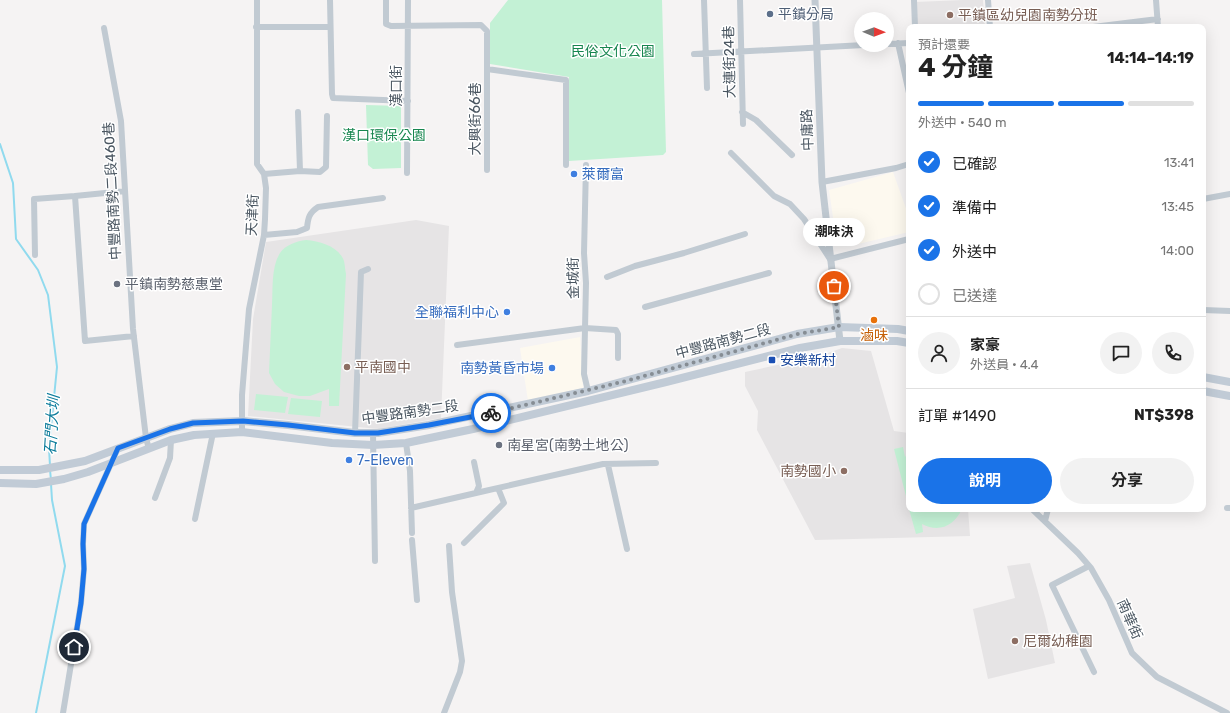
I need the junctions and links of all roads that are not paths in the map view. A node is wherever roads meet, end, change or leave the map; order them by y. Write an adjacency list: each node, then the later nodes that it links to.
1 (256, 0): 17 (street, 天津街)
2 (330, 0): 18 (street)
3 (386, 0): 16 (street, 大興街66巷)
4 (408, 0): 16 (street, 漢口街)
5 (704, 0): 26 (street)
6 (740, 0): 25 (street, 大連街24巷)
7 (815, 0): 24 (street, 中庸路)
8 (914, 0): 12 (street)
9 (988, 0): 13 (street)
10 (1156, 0): 11 (street)
11 (1158, 19): 14 (street); 15 (street)
12 (915, 24)
13 (990, 24)
14 (1117, 24)
15 (1158, 24)
16 (408, 26): 28 (street, 大興街66巷); 31 (street, 漢口街)
17 (256, 27): 18 (street); 44 (street, 天津街)
18 (330, 27): 31 (street)
19 (104, 28): 46 (street, 中豐路南勢二段460巷)
20 (894, 43): 21 (street)
21 (898, 43): 22 (street); 29 (street)
22 (906, 43)
23 (854, 45): 24 (street)
24 (817, 47): 25 (street); 45 (street, 中庸路)
25 (742, 51): 26 (street); 33 (street, 大連街24巷)
26 (706, 53): 27 (street); 30 (street)
27 (694, 54)
28 (487, 68): 38 (street); 41 (street, 大興街66巷)
29 (906, 79)
30 (708, 88)
31 (408, 101): 43 (street, 漢口街)
32 (298, 112): 42 (street)
33 (742, 112): 35 (street, 大連街24巷); 37 (street)
34 (327, 116): 42 (street)
35 (743, 124)
36 (731, 153): 55 (street, 中庸路)
37 (792, 155)
38 (566, 165)
39 (586, 165): 63 (street, 金城街)
40 (906, 165): 45 (street)
41 (486, 170)
42 (300, 171): 44 (street)
43 (407, 173)
44 (264, 174): 52 (street, 天津街)
45 (822, 182): 55 (street, 中庸路)
46 (125, 192): 48 (street); 65 (street, 中豐路南勢二段460巷)
47 (1230, 194): 50 (street)
48 (75, 196): 54 (street); 65 (street)
49 (383, 198): 52 (street)
50 (1206, 198)
51 (745, 234): 58 (street)
52 (264, 235): 75 (street, 天津街)
53 (906, 240): 55 (street)
54 (35, 255)
55 (830, 259): 62 (street, 中庸路)
56 (368, 269): 78 (street)
57 (769, 273): 59 (street)
58 (607, 277)
59 (645, 307)
60 (1206, 310): 61 (street)
61 (1230, 311)
62 (839, 327): 64 (main road, 中豐路南勢二段); 66 (street, 中庸路); 72 (main road, 中豐路南勢二段)
63 (585, 328): 68 (street); 69 (street); 72 (street, 金城街)
64 (906, 330)
65 (134, 336): 80 (street, 中豐路南勢二段460巷)
66 (840, 341): 67 (main road, 中豐路南勢二段); 82 (main road, 中豐路南勢二段)
67 (906, 342)
68 (457, 345)
69 (618, 358)
70 (1206, 378): 71 (main road)
71 (1230, 382)
72 (588, 391): 79 (main road, 中豐路南勢二段)
73 (1206, 392): 74 (main road)
74 (1230, 396)
75 (243, 421): 76 (street, 天津街); 78 (main road, 中豐路南勢二段); 80 (main road, 中豐路南勢二段)
76 (242, 432): 77 (main road, 中豐路南勢二段); 83 (main road, 中豐路南勢二段)
77 (213, 433): 81 (main road, 中豐路南勢二段); 98 (street)
78 (355, 433): 79 (main road, 中豐路南勢二段)
79 (373, 433): 83 (street)
80 (146, 438): 84 (main road, 中豐路南勢二段); 85 (street, 中豐路南勢二段460巷)
81 (171, 440): 85 (main road, 中豐路南勢二段); 94 (street)
82 (406, 443): 83 (main road, 中豐路南勢二段); 95 (street)
83 (373, 445): 103 (street)
84 (118, 448): 87 (street); 90 (main road, 中豐路南勢二段)
85 (149, 449): 87 (main road, 中豐路南勢二段)
86 (474, 462): 93 (street)
87 (112, 463): 91 (main road, 中豐路南勢二段); 107 (street)
88 (656, 463): 89 (street)
89 (608, 465): 92 (street); 102 (street)
90 (0, 470)
91 (0, 483)
92 (498, 488): 93 (street); 100 (street)
93 (476, 493): 95 (street)
94 (155, 498)
95 (411, 508): 105 (street)
96 (1035, 512): 99 (street, 南華街)
97 (1047, 512): 99 (street)
98 (195, 519)
99 (1045, 521): 104 (street, 南華街)
100 (464, 543)
101 (449, 546): 108 (street)
102 (627, 549)
103 (375, 561)
104 (1089, 566): 106 (street); 109 (street, 南華街)
105 (417, 600)
106 (1094, 672)
107 (64, 713)
108 (444, 713)
109 (1227, 713)

